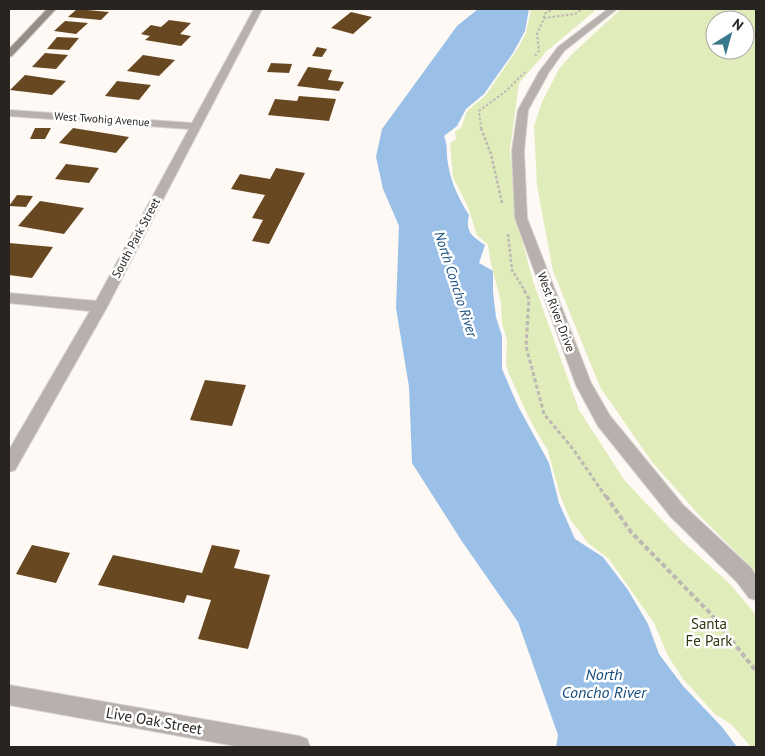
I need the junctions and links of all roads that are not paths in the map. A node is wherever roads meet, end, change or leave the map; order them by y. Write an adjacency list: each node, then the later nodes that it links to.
1 (52, 9): 4 (street)
2 (258, 9): 6 (street, South Park Street)
3 (613, 9): 10 (street, West River Drive)
4 (9, 54)
5 (9, 113): 6 (street, West Twohig Avenue)
6 (195, 126): 8 (street, South Park Street)
7 (9, 298): 8 (street)
8 (100, 307): 9 (street, South Park Street)
9 (9, 465)
10 (756, 591)
11 (9, 695): 12 (street, Live Oak Street)
12 (299, 747)

